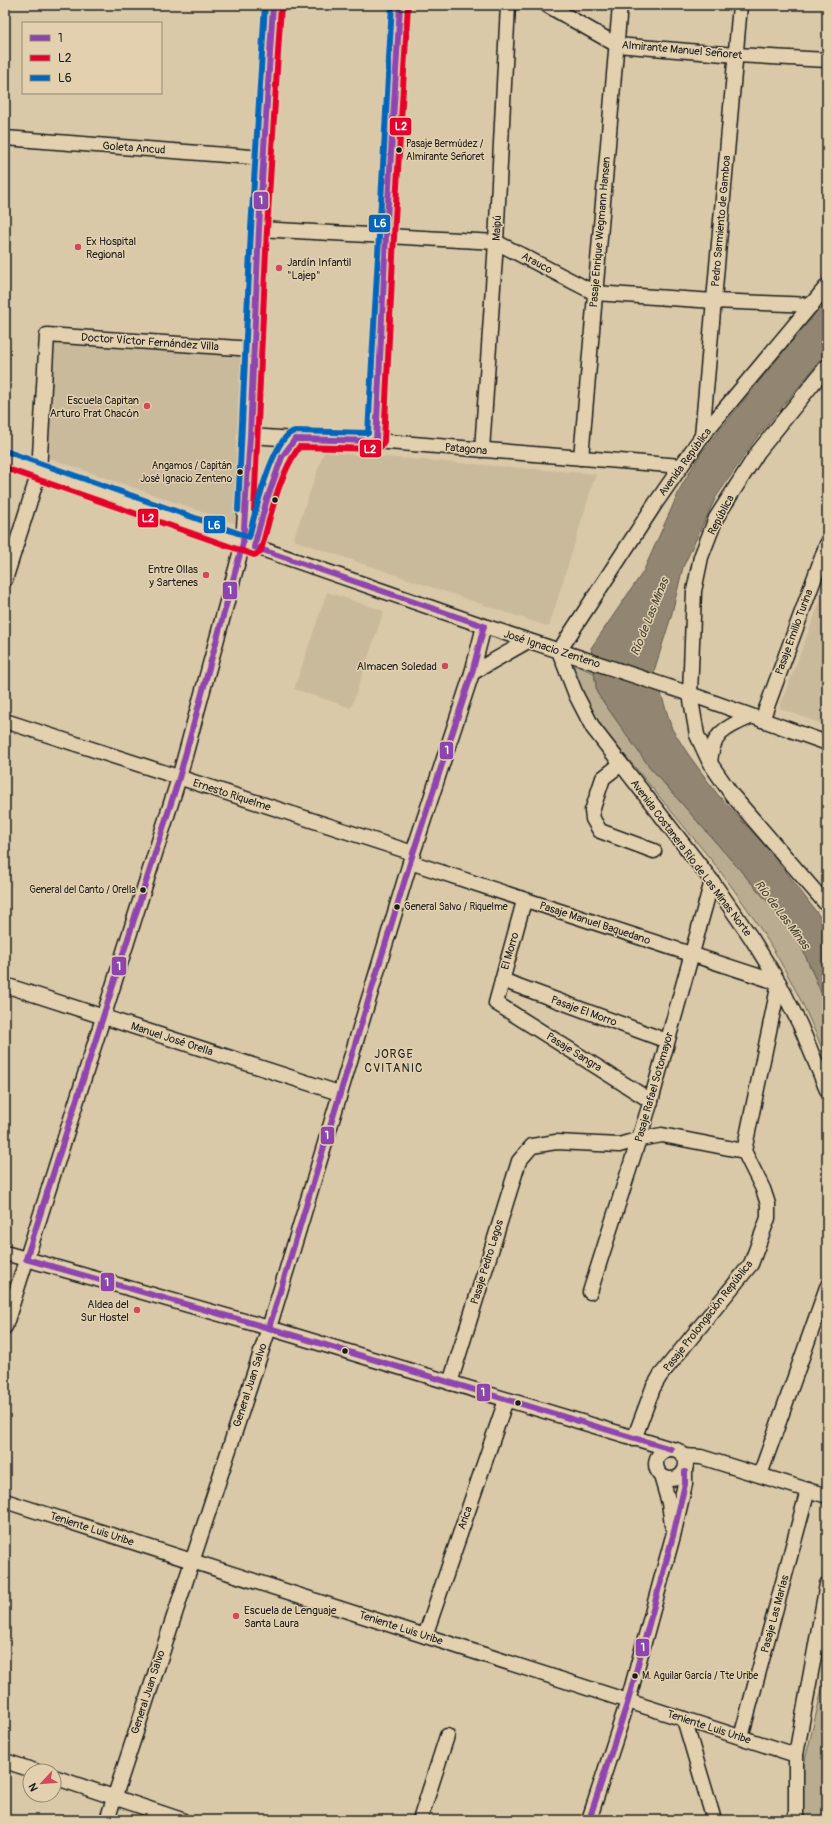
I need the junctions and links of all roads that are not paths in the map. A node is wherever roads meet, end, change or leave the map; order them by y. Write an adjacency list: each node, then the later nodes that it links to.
1 (273, 5): 11 (street)
2 (400, 5): 13 (street)
3 (508, 5): 14 (street, Maipú)
4 (547, 5): 7 (street, Almirante Manuel Señoret)
5 (620, 5): 7 (street, Pasaje Enrique Wegmann Hansen)
6 (740, 5): 8 (street, Pedro Sarmiento de Gamboa)
7 (617, 44): 8 (street, Almirante Manuel Señoret); 16 (street, Pasaje Enrique Wegmann Hansen)
8 (736, 55): 9 (street, Almirante Manuel Señoret); 17 (street, Pedro Sarmiento de Gamboa)
9 (827, 60)
10 (5, 138): 11 (street, Goleta Ancud)
11 (264, 158): 12 (street)
12 (259, 229): 13 (street, Arauco); 19 (street)
13 (386, 236): 14 (street, Arauco); 24 (street)
14 (496, 242): 16 (street, Arauco); 25 (street, Maipú)
15 (827, 286): 18 (street, Avenida República)
16 (595, 293): 17 (street, Arauco); 26 (street, Pasaje Enrique Wegmann Hansen)
17 (714, 301): 18 (street, Arauco); 22 (street, Pedro Sarmiento de Gamboa)
18 (812, 305): 22 (street, Avenida República)
19 (253, 349): 21 (street); 29 (street, Doctor Víctor Fernández Villa)
20 (827, 366): 37 (street, República)
21 (250, 436): 23 (street, Patagona); 31 (street)
22 (702, 436): 28 (street, Avenida República)
23 (295, 439): 24 (street, Patagona); 31 (street)
24 (376, 442): 25 (street, Patagona)
25 (482, 450): 26 (street, Patagona)
26 (581, 458): 28 (street, Patagona)
27 (5, 460): 29 (street, José Ignacio Zenteno)
28 (681, 466): 35 (street, Avenida República)
29 (39, 472): 31 (street, José Ignacio Zenteno); 32 (street)
30 (827, 544): 38 (street, Pasaje Emilio Turina)
31 (249, 545): 33 (street, José Ignacio Zenteno); 43 (street)
32 (5, 580)
33 (484, 626): 34 (street, José Ignacio Zenteno); 36 (street, General Juan Salvo)
34 (528, 641): 35 (street, José Ignacio Zenteno); 36 (street)
35 (559, 651): 37 (street, José Ignacio Zenteno); 42 (street, Avenida Costanera Río de Las Minas Norte)
36 (472, 672): 45 (street, General Juan Salvo)
37 (690, 694): 38 (street, José Ignacio Zenteno); 41 (street, República)
38 (756, 718): 40 (street, José Ignacio Zenteno); 41 (street)
39 (5, 721): 43 (street, Ernesto Riquelme)
40 (827, 743)
41 (710, 763): 48 (street, República)
42 (621, 764): 44 (street); 46 (street, Avenida Costanera Río de Las Minas Norte)
43 (179, 778): 45 (street, Ernesto Riquelme); 54 (street)
44 (654, 851)
45 (412, 858): 47 (street, Pasaje Manuel Baquedano); 57 (street, General Juan Salvo)
46 (712, 881): 49 (street, Pasaje Rafael Sotomayor); 51 (street, Avenida Costanera Río de Las Minas Norte)
47 (524, 901): 49 (street, Pasaje Manuel Baquedano); 50 (street, El Morro)
48 (827, 905)
49 (692, 954): 51 (street, Pasaje Manuel Baquedano); 55 (street, Pasaje Rafael Sotomayor)
50 (502, 980): 53 (street, El Morro); 55 (street, Pasaje El Morro)
51 (780, 983): 56 (street, Avenida Costanera Río de Las Minas Norte); 60 (street)
52 (5, 985): 54 (street, Manuel José Orella)
53 (496, 1003): 58 (street, Pasaje Sangra)
54 (104, 1017): 57 (street, Manuel José Orella); 62 (street)
55 (667, 1041): 58 (street, Pasaje Rafael Sotomayor)
56 (827, 1090)
57 (339, 1093): 66 (street, General Juan Salvo)
58 (651, 1101): 59 (street, Pasaje Rafael Sotomayor)
59 (640, 1139): 60 (street); 64 (street, Pasaje Rafael Sotomayor); 67 (street, Pasaje Pedro Lagos)
60 (744, 1151): 69 (street, Pasaje Prolongación República)
61 (5, 1253): 62 (street)
62 (26, 1259): 65 (street); 66 (street)
63 (827, 1287): 74 (street)
64 (590, 1292)
65 (5, 1327)
66 (269, 1328): 67 (street); 79 (street, General Juan Salvo)
67 (450, 1383): 68 (street)
68 (506, 1400): 69 (street); 81 (street, Arica)
69 (634, 1439): 70 (street); 72 (street)
70 (671, 1449): 71 (street); 72 (street)
71 (684, 1456): 73 (street); 74 (street)
72 (658, 1472): 73 (street); 78 (street)
73 (685, 1472): 78 (street)
74 (760, 1475): 75 (street)
75 (808, 1490): 76 (street); 85 (street, Pasaje Las Marías)
76 (827, 1496)
77 (5, 1501): 79 (street, Teniente Luis Uribe)
78 (673, 1536): 82 (street)
79 (192, 1561): 81 (street, Teniente Luis Uribe); 90 (street, General Juan Salvo)
80 (827, 1584): 86 (street)
81 (425, 1636): 82 (street, Teniente Luis Uribe)
82 (628, 1701): 83 (street, Teniente Luis Uribe); 94 (street)
83 (684, 1719): 85 (street, Teniente Luis Uribe); 95 (street)
84 (447, 1736): 93 (street)
85 (741, 1737): 86 (street, Teniente Luis Uribe)
86 (796, 1755): 96 (street)
87 (5, 1761): 88 (street)
88 (22, 1767)
89 (62, 1780): 90 (street)
90 (114, 1797): 91 (street, General Juan Salvo); 92 (street)
91 (107, 1820)
92 (182, 1820)
93 (420, 1820)
94 (589, 1820)
95 (714, 1820)
96 (796, 1820)

